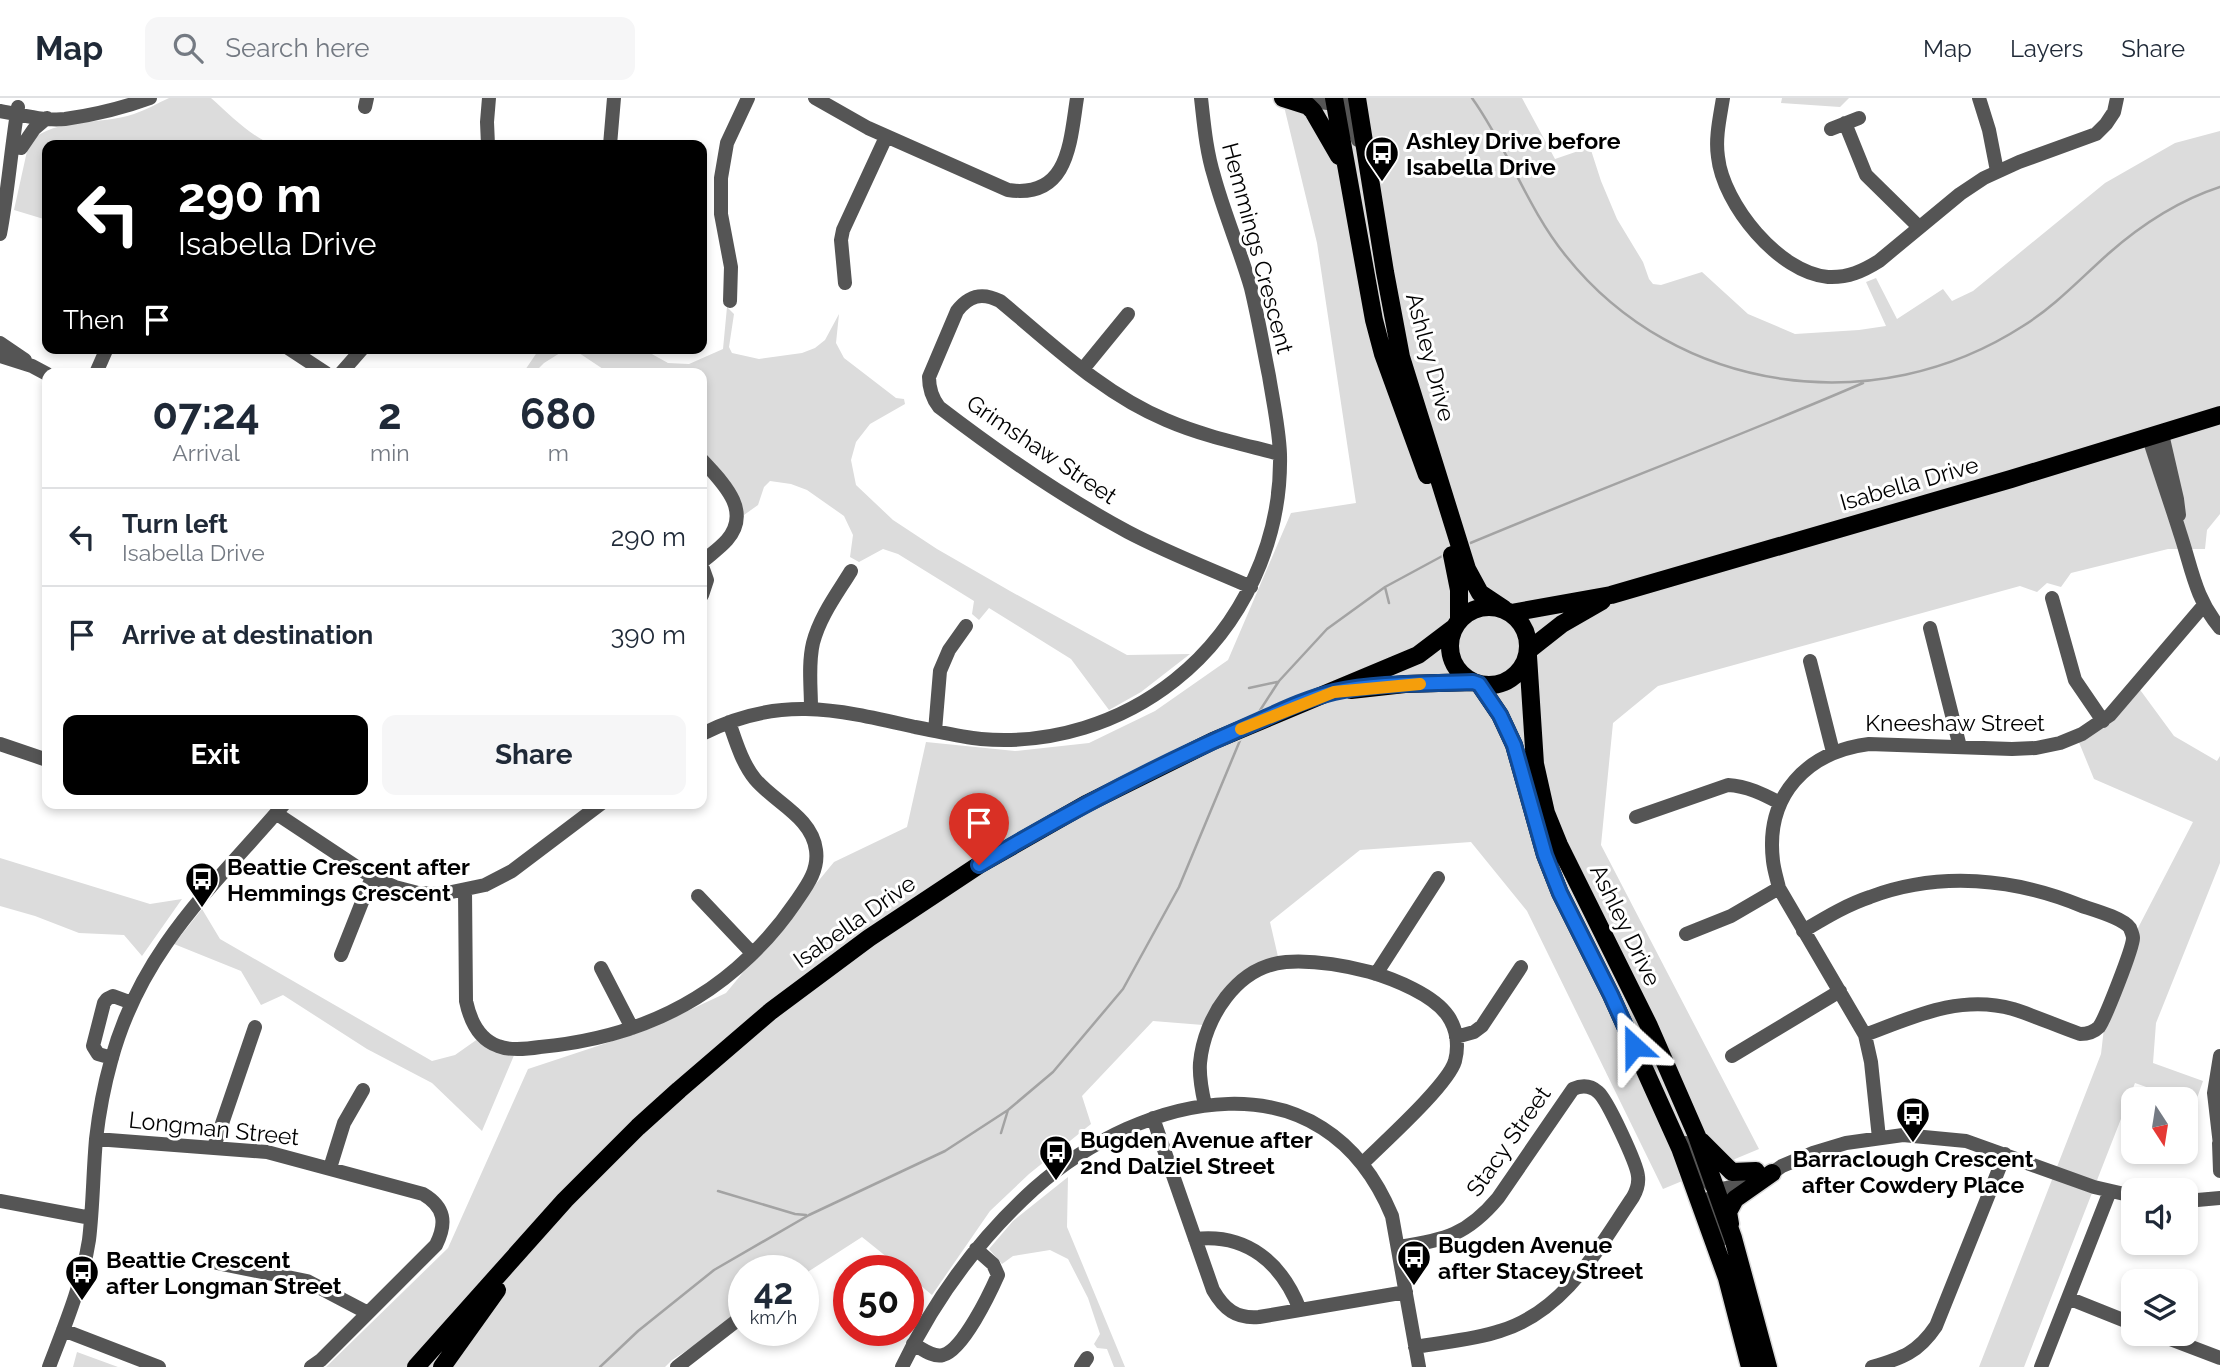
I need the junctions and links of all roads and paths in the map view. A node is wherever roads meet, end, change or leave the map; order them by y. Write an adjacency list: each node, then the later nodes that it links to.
1 (150, 98): 17 (street)
2 (489, 98): 21 (street)
3 (614, 98): 22 (street)
4 (748, 98): 29 (street)
5 (815, 98): 20 (street)
6 (1077, 98): 20 (street)
7 (1201, 98): 42 (street, Hemmings Crescent)
8 (1283, 98): 24 (main road)
9 (1290, 98): 13 (street)
10 (1723, 98): 26 (street)
11 (1979, 98): 25 (street)
12 (2117, 98): 25 (street)
13 (1341, 99): 24 (main road, Ashley Drive); 44 (main road, Ashley Drive)
14 (0, 103): 15 (street)
15 (23, 111): 16 (street); 17 (street); 18 (street); 23 (street)
16 (0, 112): 23 (street)
17 (99, 112): 18 (street)
18 (47, 118): 23 (street)
19 (1831, 129): 26 (street)
20 (886, 137): 28 (street)
21 (488, 140)
22 (610, 140)
23 (16, 147): 27 (street)
24 (1346, 168): 44 (main road, Ashley Drive)
25 (1997, 171): 26 (street)
26 (1919, 227)
27 (0, 234)
28 (845, 283)
29 (730, 301)
30 (1128, 314): 38 (street)
31 (0, 343): 35 (street)
32 (297, 354): 36 (street)
33 (357, 354): 37 (street)
34 (0, 355): 35 (street)
35 (32, 366): 39 (street)
36 (318, 368)
37 (345, 368)
38 (1083, 369): 42 (street, Grimshaw Street); 48 (street, Grimshaw Street)
39 (42, 371)
40 (2220, 415): 41 (main road, Isabella Drive)
41 (2155, 436): 49 (main road, Isabella Drive); 51 (street)
42 (1280, 454): 48 (street, Hemmings Crescent)
43 (707, 466): 45 (street)
44 (1446, 518): 46 (main road, Ashley Drive)
45 (707, 559)
46 (1462, 570): 52 (main road, Ashley Drive); 53 (main road, Ashley Drive)
47 (851, 571): 61 (street)
48 (1251, 587): 64 (street, Hemmings Crescent)
49 (1611, 595): 52 (main road, Isabella Drive); 57 (main road, Isabella Drive)
50 (2052, 598): 62 (street)
51 (2204, 605): 56 (street); 62 (street, Kneeshaw Street)
52 (1508, 611): 53 (main road); 57 (main road)
53 (1457, 624): 59 (main road); 60 (main road, Isabella Drive)
54 (966, 626): 64 (street)
55 (1930, 628): 67 (street)
56 (2220, 628)
57 (1528, 653): 59 (main road); 100 (main road, Ashley Drive)
58 (1810, 661): 68 (street)
59 (1476, 683): 60 (main road, Isabella Drive); 88 (main road, Ashley Drive)
60 (1334, 692): 117 (main road, Isabella Drive)
61 (811, 708): 63 (street, Hemmings Crescent); 64 (street, Hemmings Crescent)
62 (2102, 721): 67 (street, Kneeshaw Street)
63 (729, 722): 65 (street, Hemmings Crescent); 82 (street)
64 (935, 731)
65 (707, 732)
66 (0, 744): 69 (street)
67 (1961, 747): 68 (street, Kneeshaw Street)
68 (1833, 752): 70 (street, Kneeshaw Street)
69 (42, 758)
70 (1780, 803): 74 (street); 77 (street, Kneeshaw Street)
71 (280, 809): 89 (street)
72 (282, 809): 75 (street)
73 (595, 809): 78 (street)
74 (1636, 817)
75 (372, 877): 78 (street); 83 (street)
76 (1438, 878): 86 (street)
77 (1779, 888): 80 (street, Kneeshaw Street); 81 (street)
78 (465, 890): 91 (street)
79 (698, 897): 82 (street)
80 (1803, 931): 87 (street, Kneeshaw Street); 92 (street)
81 (1686, 934)
82 (752, 953): 91 (street)
83 (341, 955)
84 (1521, 967): 93 (street)
85 (601, 968): 91 (street)
86 (1376, 974): 93 (street); 98 (street)
87 (1840, 991): 92 (street, Kneeshaw Street); 94 (street)
88 (1611, 995): 110 (street); 144 (main road, Ashley Drive)
89 (132, 1003): 96 (street); 96 (street)
90 (255, 1027): 104 (street)
91 (632, 1028)
92 (1865, 1035): 101 (street, Kneeshaw Street)
93 (1457, 1037): 106 (street)
94 (1732, 1056)
95 (2220, 1056): 103 (street)
96 (112, 1058): 102 (street)
97 (363, 1090): 107 (street)
98 (1205, 1105): 99 (street); 106 (street)
99 (1153, 1118): 119 (street); 121 (street)
100 (1697, 1136): 108 (main road); 110 (main road, Ashley Drive)
101 (1879, 1138): 105 (street); 108 (street)
102 (96, 1139): 104 (street, Longman Street); 116 (street)
103 (2220, 1144): 109 (street)
104 (214, 1147): 107 (street, Longman Street)
105 (2005, 1154): 111 (street); 146 (street)
106 (1363, 1163): 120 (street)
107 (330, 1168): 126 (street, Longman Street)
108 (1770, 1170): 110 (street); 118 (main road)
109 (2220, 1171)
110 (1716, 1190): 118 (main road, Ashley Drive); 144 (street)
111 (2110, 1191): 112 (street); 124 (street)
112 (2121, 1193)
113 (2220, 1198): 114 (street)
114 (2198, 1199)
115 (0, 1201): 116 (street)
116 (91, 1218): 130 (street)
117 (535, 1235): 139 (main road, Isabella Drive); 140 (main road, Isabella Drive)
118 (1733, 1238): 145 (main road, Ashley Drive)
119 (1195, 1239): 125 (street); 125 (street)
120 (1399, 1247): 123 (street); 134 (street, Stacy Street)
121 (976, 1250): 128 (street); 132 (street)
122 (217, 1263): 126 (street)
123 (1406, 1292): 125 (street); 134 (street)
124 (2068, 1298): 127 (street); 147 (street)
125 (1300, 1310)
126 (368, 1313): 138 (street, Longman Street)
127 (2121, 1319)
128 (924, 1326)
129 (728, 1327): 141 (street)
130 (63, 1330): 136 (street); 137 (street)
131 (912, 1346): 142 (street)
132 (917, 1346)
133 (2188, 1346): 135 (street)
134 (1415, 1347): 143 (street)
135 (2220, 1358)
136 (49, 1367)
137 (159, 1367)
138 (311, 1367)
139 (416, 1367)
140 (442, 1367)
141 (677, 1367)
142 (902, 1367)
143 (1419, 1367)
144 (1751, 1367)
145 (1768, 1367)
146 (1872, 1367)
147 (2041, 1367)

